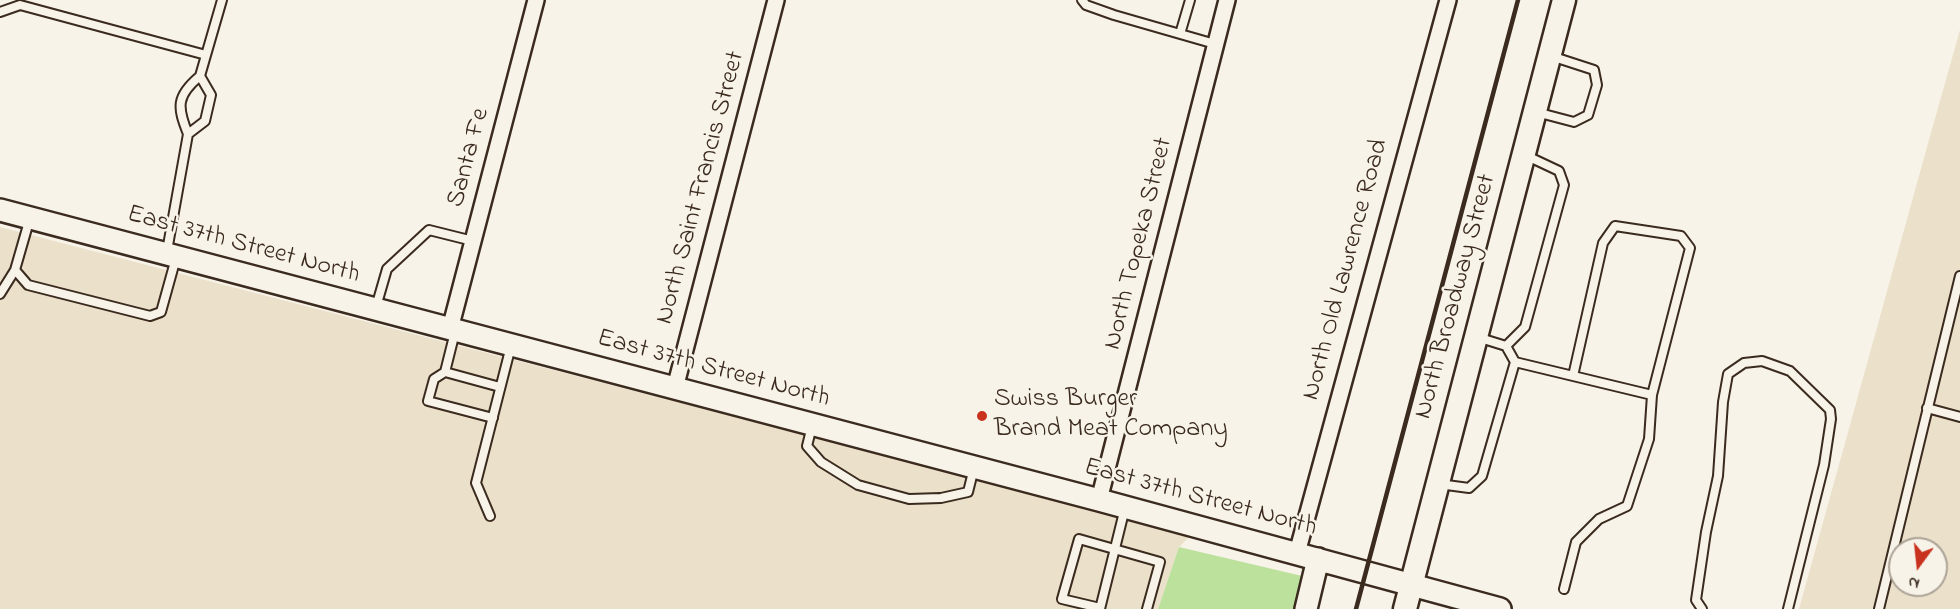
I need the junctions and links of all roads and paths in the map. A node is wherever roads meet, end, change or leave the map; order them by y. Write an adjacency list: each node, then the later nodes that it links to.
1 (222, 0): 13 (lane)
2 (536, 0): 21 (street, Santa Fe)
3 (776, 0): 35 (street, North Saint Francis Street)
4 (1082, 0): 11 (lane)
5 (1190, 0): 11 (lane)
6 (1227, 0): 12 (street, North Topeka Street)
7 (1448, 0): 47 (street, North Old Lawrence Road)
8 (1564, 0): 14 (main road, North Broadway Street)
9 (21, 3): 10 (lane); 13 (lane)
10 (0, 12)
11 (1180, 34): 12 (lane)
12 (1215, 44): 43 (street, North Topeka Street)
13 (206, 55): 15 (lane)
14 (1550, 56): 16 (main road, North Broadway Street); 16 (lane)
15 (200, 76): 17 (lane); 17 (lane)
16 (1535, 112): 18 (main road, North Broadway Street)
17 (188, 134): 22 (lane)
18 (1524, 155): 28 (main road, North Broadway Street); 30 (lane)
19 (0, 210): 20 (main road, East 37th Street North)
20 (30, 218): 22 (main road, East 37th Street North); 23 (lane)
21 (473, 241): 26 (lane); 27 (street, Santa Fe)
22 (172, 255): 23 (lane); 26 (main road, East 37th Street North)
23 (15, 270): 25 (lane)
24 (1960, 276): 37 (lane)
25 (0, 294)
26 (376, 309): 27 (main road, East 37th Street North)
27 (453, 329): 29 (main road, East 37th Street North); 32 (lane)
28 (1476, 337): 30 (lane); 42 (main road, North Broadway Street)
29 (511, 345): 34 (lane); 35 (main road, East 37th Street North)
30 (1506, 346): 31 (lane)
31 (1515, 362): 33 (lane); 42 (lane)
32 (445, 372): 34 (lane); 39 (lane)
33 (1573, 376): 36 (lane); 36 (lane)
34 (500, 387): 39 (lane)
35 (675, 388): 40 (main road, East 37th Street North)
36 (1652, 395): 50 (lane)
37 (1928, 408): 38 (lane); 58 (lane)
38 (1960, 417)
39 (493, 418): 45 (lane)
40 (813, 424): 41 (main road, East 37th Street North); 41 (lane)
41 (974, 467): 43 (main road, East 37th Street North)
42 (1437, 483): 49 (main road, North Broadway Street)
43 (1099, 500): 44 (main road, East 37th Street North)
44 (1125, 507): 46 (lane); 47 (main road, East 37th Street North)
45 (490, 516)
46 (1115, 549): 51 (lane); 51 (lane); 52 (lane)
47 (1297, 553): 48 (main road, East 37th Street North)
48 (1318, 559): 49 (main road, East 37th Street North); 53 (main road)
49 (1412, 584): 54 (main road, North Broadway Street); 55 (main road, East 37th Street North)
50 (1564, 589)
51 (1100, 609)
52 (1147, 609)
53 (1306, 609)
54 (1405, 609)
55 (1500, 609)
56 (1702, 609): 57 (lane)
57 (1788, 609)
58 (1879, 609)

